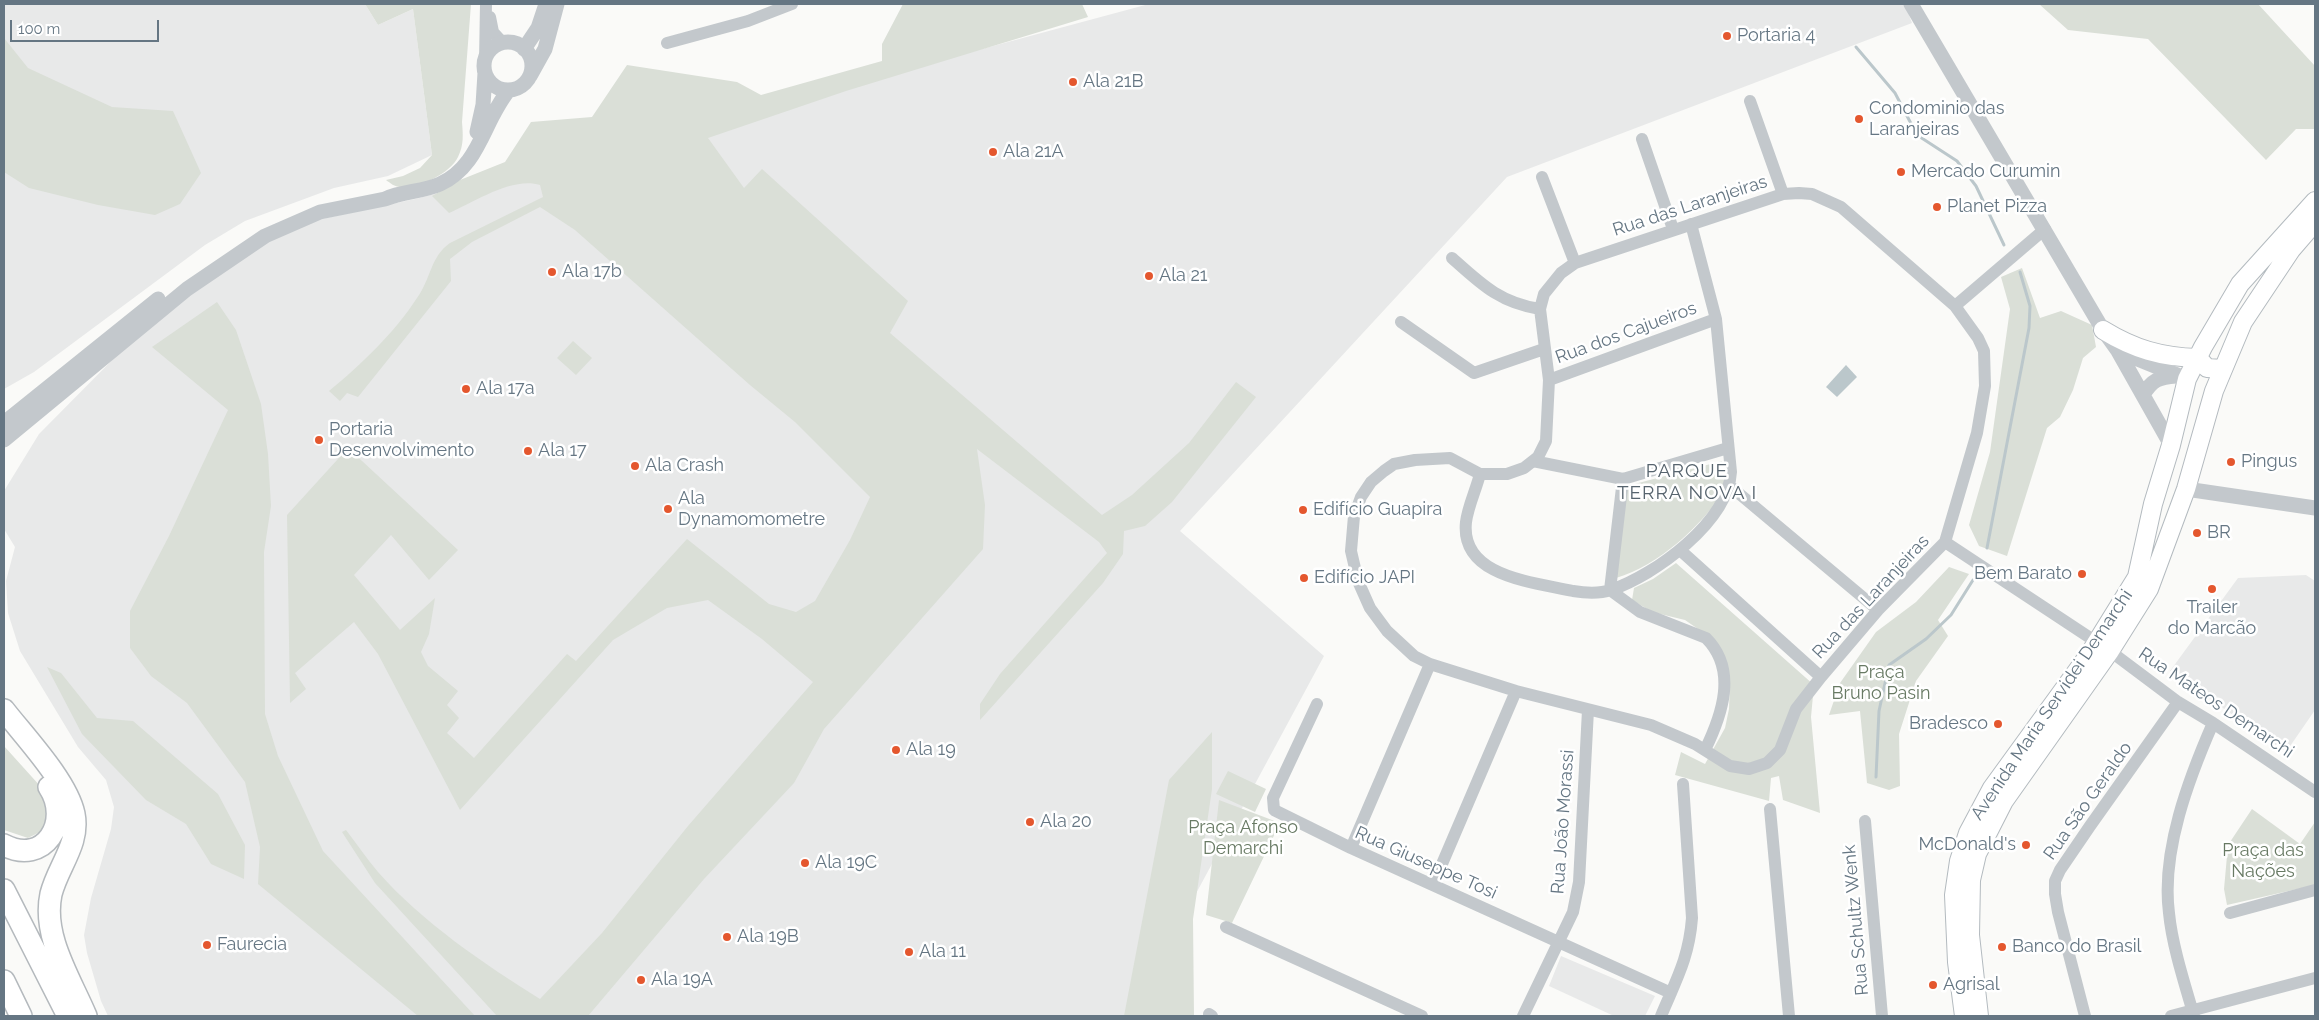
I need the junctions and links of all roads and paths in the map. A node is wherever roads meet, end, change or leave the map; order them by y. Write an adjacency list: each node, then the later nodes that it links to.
1 (487, 4): 6 (street); 9 (street)
2 (546, 4): 8 (street)
3 (557, 4): 10 (street)
4 (792, 4): 7 (street)
5 (1911, 4): 22 (street)
6 (503, 43): 8 (street); 9 (street)
7 (667, 43)
8 (524, 49): 10 (street)
9 (485, 67): 11 (street); 14 (street)
10 (527, 80): 11 (street)
11 (509, 90): 14 (street)
12 (1750, 101): 16 (street)
13 (1642, 139): 21 (street)
14 (472, 158): 17 (street)
15 (1542, 177): 24 (street)
16 (1783, 194): 20 (street, Rua das Laranjeiras); 25 (street, Rua das Laranjeiras)
17 (392, 195): 38 (street); 39 (street)
18 (2315, 201): 32 (main road, Avenida Maria Servidei Demarchi)
19 (2315, 222): 33 (main road, Avenida Maria Servidei Demarchi)
20 (1691, 224): 21 (street, Rua das Laranjeiras); 27 (street)
21 (1672, 229): 24 (street, Rua das Laranjeiras)
22 (2044, 229): 25 (street); 29 (street)
23 (1452, 258): 26 (street)
24 (1574, 263): 26 (street, Rua das Laranjeiras)
25 (1955, 306): 48 (street, Rua das Laranjeiras)
26 (1540, 309): 30 (street, Rua das Laranjeiras)
27 (1716, 319): 35 (street, Rua dos Cajueiros); 41 (street)
28 (1401, 322): 30 (street)
29 (2103, 330): 31 (street); 32 (main road)
30 (1544, 349): 35 (street, Rua das Laranjeiras)
31 (2118, 351): 34 (street); 36 (street)
32 (2198, 358): 33 (main road); 34 (main road, Avenida Maria Servidei Demarchi)
33 (2223, 369): 37 (main road, Avenida Maria Servidei Demarchi)
34 (2183, 378): 36 (street); 37 (main road); 40 (main road, Avenida Maria Servidei Demarchi)
35 (1549, 380): 42 (street, Rua das Laranjeiras)
36 (2143, 395): 40 (street)
37 (2207, 411): 46 (main road, Avenida Maria Servidei Demarchi)
38 (4, 422)
39 (4, 440)
40 (2171, 445): 46 (main road); 52 (main road, Avenida Maria Servidei Demarchi)
41 (1728, 448): 44 (street); 45 (street)
42 (1533, 461): 43 (street, Rua das Laranjeiras); 44 (street)
43 (1480, 474): 50 (street); 53 (street, Rua das Laranjeiras)
44 (1623, 479): 50 (street)
45 (1730, 486): 49 (street); 51 (street)
46 (2186, 489): 47 (street); 52 (main road, Avenida Maria Servidei Demarchi)
47 (2315, 508)
48 (1945, 542): 51 (street, Rua das Laranjeiras); 52 (street, Rua Mateos Demarchi)
49 (1680, 550): 50 (street); 54 (street)
50 (1610, 590): 62 (street)
51 (1878, 610): 54 (street, Rua das Laranjeiras)
52 (2103, 647): 56 (street, Rua Mateos Demarchi); 87 (main road, Avenida Maria Servidei Demarchi); 88 (main road, Avenida Maria Servidei Demarchi)
53 (1430, 664): 55 (street, Rua das Laranjeiras); 68 (street)
54 (1821, 676): 62 (street, Rua das Laranjeiras)
55 (1516, 691): 59 (street, Rua das Laranjeiras); 69 (street)
56 (2178, 702): 60 (street, Rua Mateos Demarchi); 89 (street, Rua São Geraldo)
57 (1317, 704): 68 (street, Rua Giuseppe Tosi)
58 (4, 710): 81 (highway)
59 (1588, 710): 62 (street, Rua das Laranjeiras); 74 (street, Rua João Morassi)
60 (2213, 723): 64 (street, Rua Mateos Demarchi); 78 (street)
61 (4, 724): 67 (highway)
62 (1705, 750)
63 (1683, 784): 77 (street)
64 (2315, 792)
65 (1770, 809): 85 (street)
66 (1865, 821): 86 (street, Rua Schultz Wenk)
67 (4, 845)
68 (1351, 848): 69 (street, Rua Giuseppe Tosi)
69 (1434, 885): 74 (street, Rua Giuseppe Tosi)
70 (4, 890): 80 (highway)
71 (2315, 890): 72 (street)
72 (2230, 912)
73 (1226, 927): 82 (street)
74 (1558, 942): 77 (street, Rua Giuseppe Tosi); 83 (street, Rua João Morassi)
75 (2315, 978): 78 (street)
76 (4, 981): 79 (highway)
77 (1671, 993): 84 (street)
78 (2193, 1013): 90 (street)
79 (21, 1016)
80 (68, 1016)
81 (86, 1016)
82 (1422, 1016)
83 (1523, 1016)
84 (1661, 1016)
85 (1789, 1016)
86 (1882, 1016)
87 (1964, 1016)
88 (1979, 1016)
89 (2085, 1016)
90 (2171, 1016)

